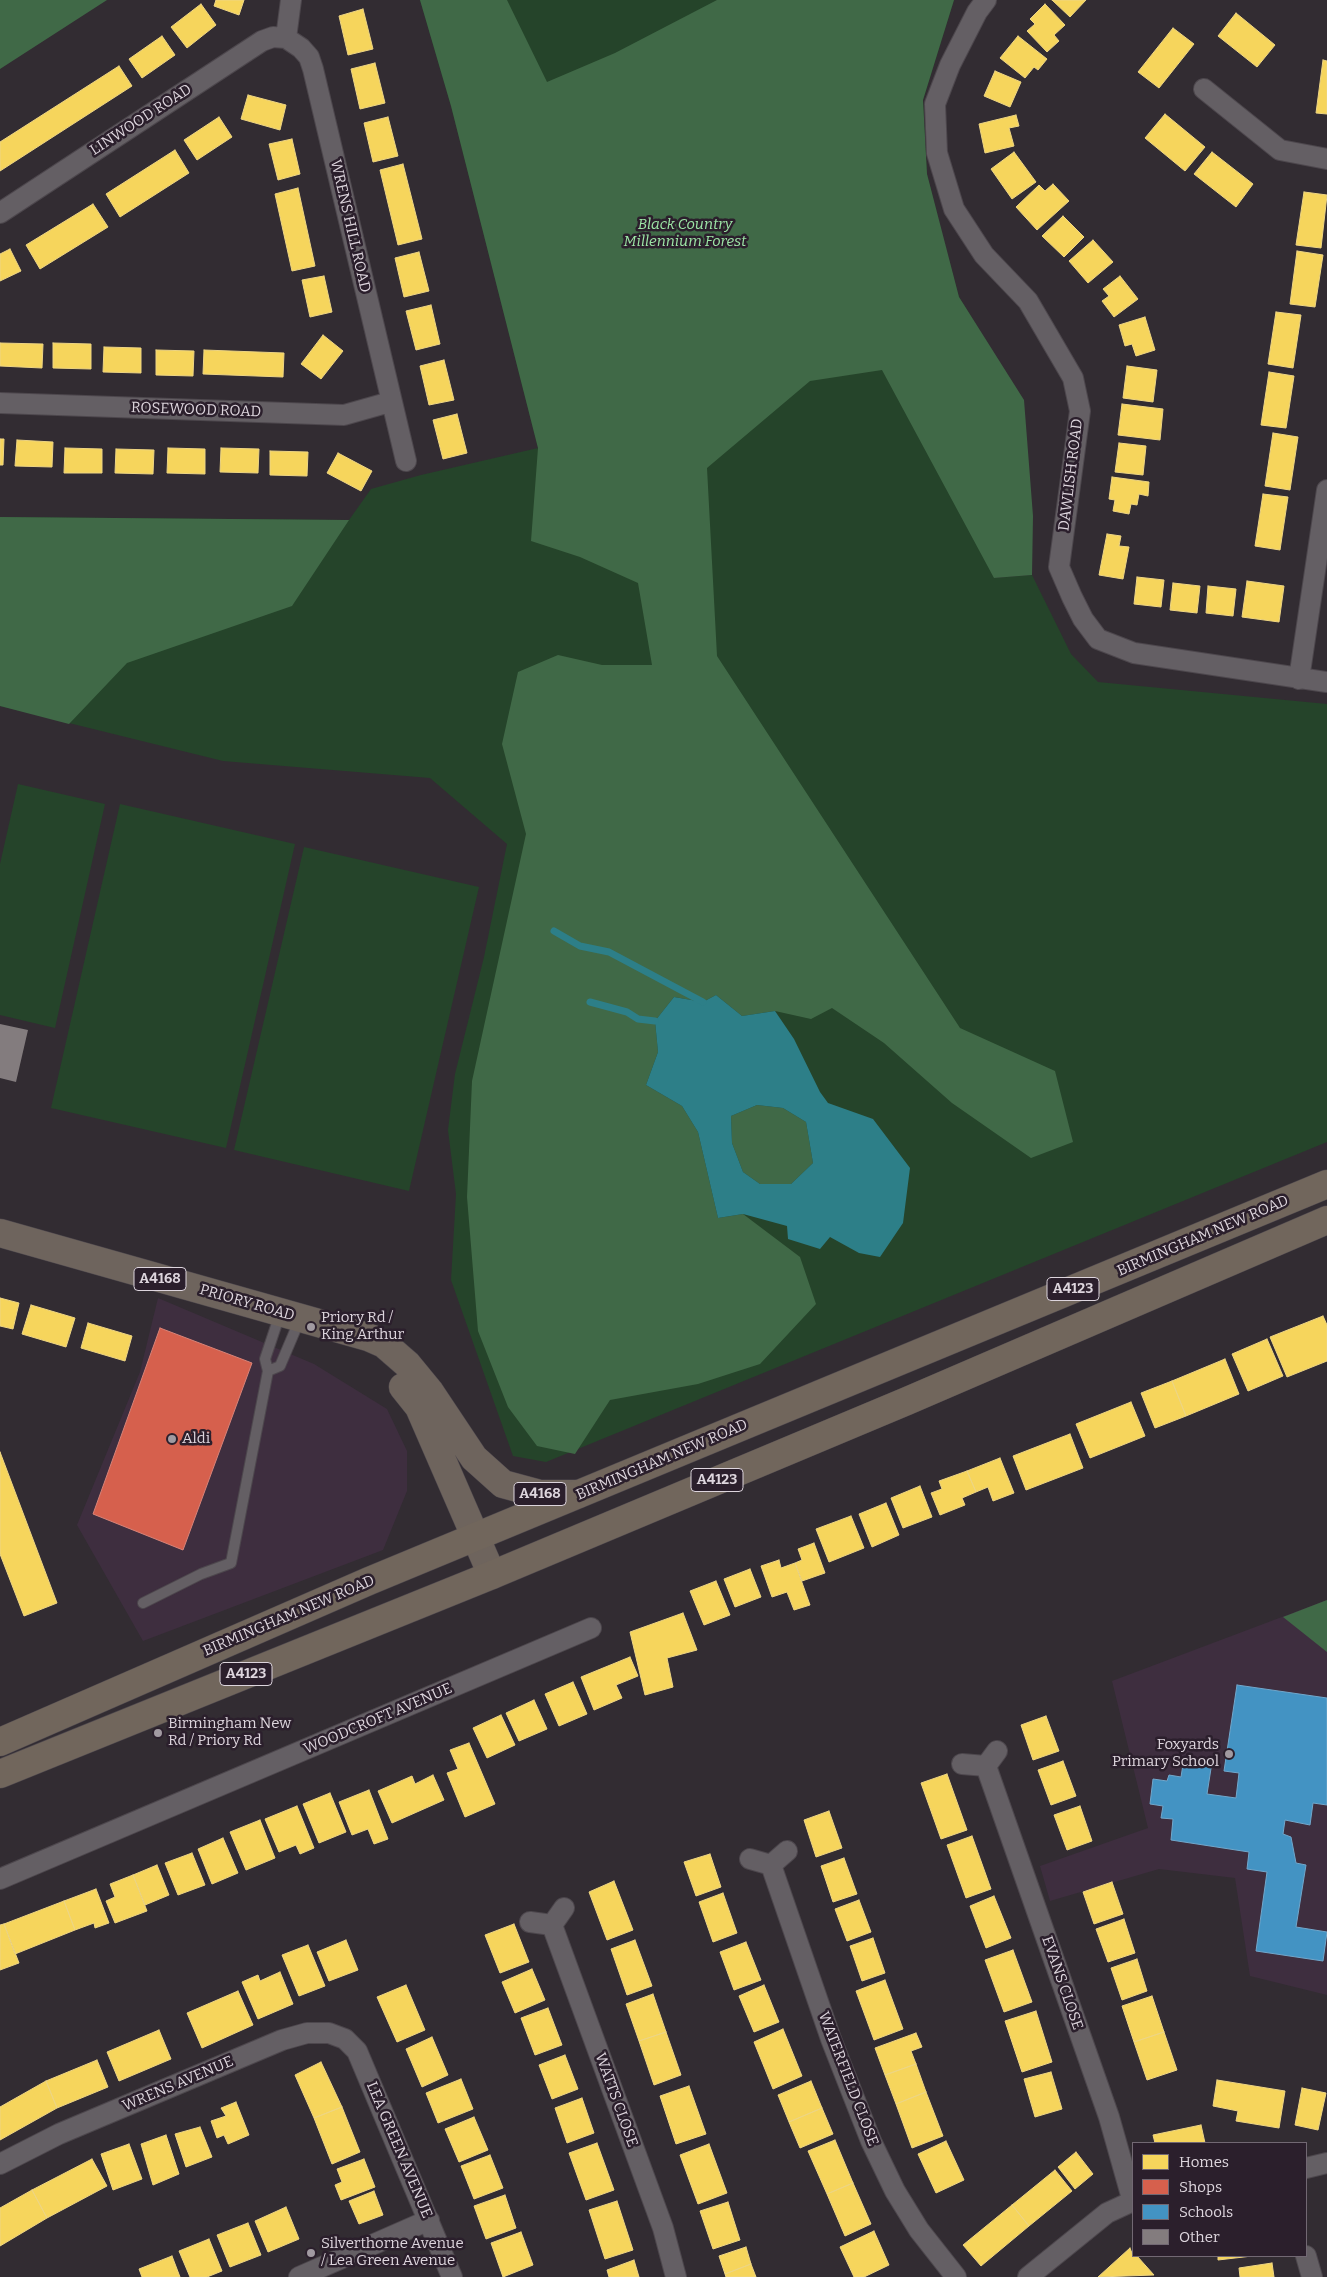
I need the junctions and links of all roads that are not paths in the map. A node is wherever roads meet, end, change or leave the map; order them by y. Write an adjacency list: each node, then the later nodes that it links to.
1 (291, 0): 3 (street)
2 (986, 0): 11 (street, DAWLISH ROAD)
3 (286, 38): 6 (street, LINWOOD ROAD); 7 (street, WRENS HILL ROAD)
4 (1204, 89): 5 (street)
5 (1327, 159)
6 (0, 213)
7 (390, 402): 8 (street, ROSEWOOD ROAD); 9 (street, WRENS HILL ROAD)
8 (0, 403)
9 (406, 461)
10 (1327, 490): 11 (street)
11 (1298, 679): 12 (street, DAWLISH ROAD)
12 (1327, 682)
13 (1327, 1184): 18 (highway, BIRMINGHAM NEW ROAD / A4123)
14 (1327, 1220): 20 (highway, A4123)
15 (0, 1233): 16 (main road, PRIORY ROAD / A4168)
16 (301, 1318): 17 (lane); 17 (lane); 18 (main road, PRIORY ROAD / A4168); 19 (main road, PRIORY ROAD / A4168)
17 (268, 1371): 21 (lane)
18 (578, 1494): 19 (highway, BIRMINGHAM NEW ROAD / A4123)
19 (476, 1537): 20 (main road, PRIORY ROAD / A4168); 23 (highway, BIRMINGHAM NEW ROAD / A4123)
20 (492, 1575): 25 (highway, A4123)
21 (143, 1603)
22 (591, 1628): 29 (street, WOODCROFT AVENUE)
23 (0, 1742)
24 (962, 1764): 37 (street, EVANS CLOSE)
25 (0, 1774)
26 (787, 1851): 28 (street)
27 (750, 1860): 28 (street)
28 (771, 1865): 44 (street, WATERFIELD CLOSE)
29 (0, 1879)
30 (564, 1908): 32 (street)
31 (530, 1922): 32 (street)
32 (552, 1925): 43 (street, WATTS CLOSE)
33 (357, 2051): 35 (street, WRENS AVENUE); 39 (street, LEA GREEN AVENUE)
34 (1327, 2163): 36 (street)
35 (0, 2164)
36 (1307, 2168)
37 (1132, 2198)
38 (1132, 2201): 45 (street)
39 (428, 2220): 41 (street); 42 (street, LEA GREEN AVENUE)
40 (1306, 2257): 46 (street)
41 (299, 2277)
42 (452, 2277)
43 (676, 2277)
44 (956, 2277)
45 (1028, 2277)
46 (1312, 2277)

